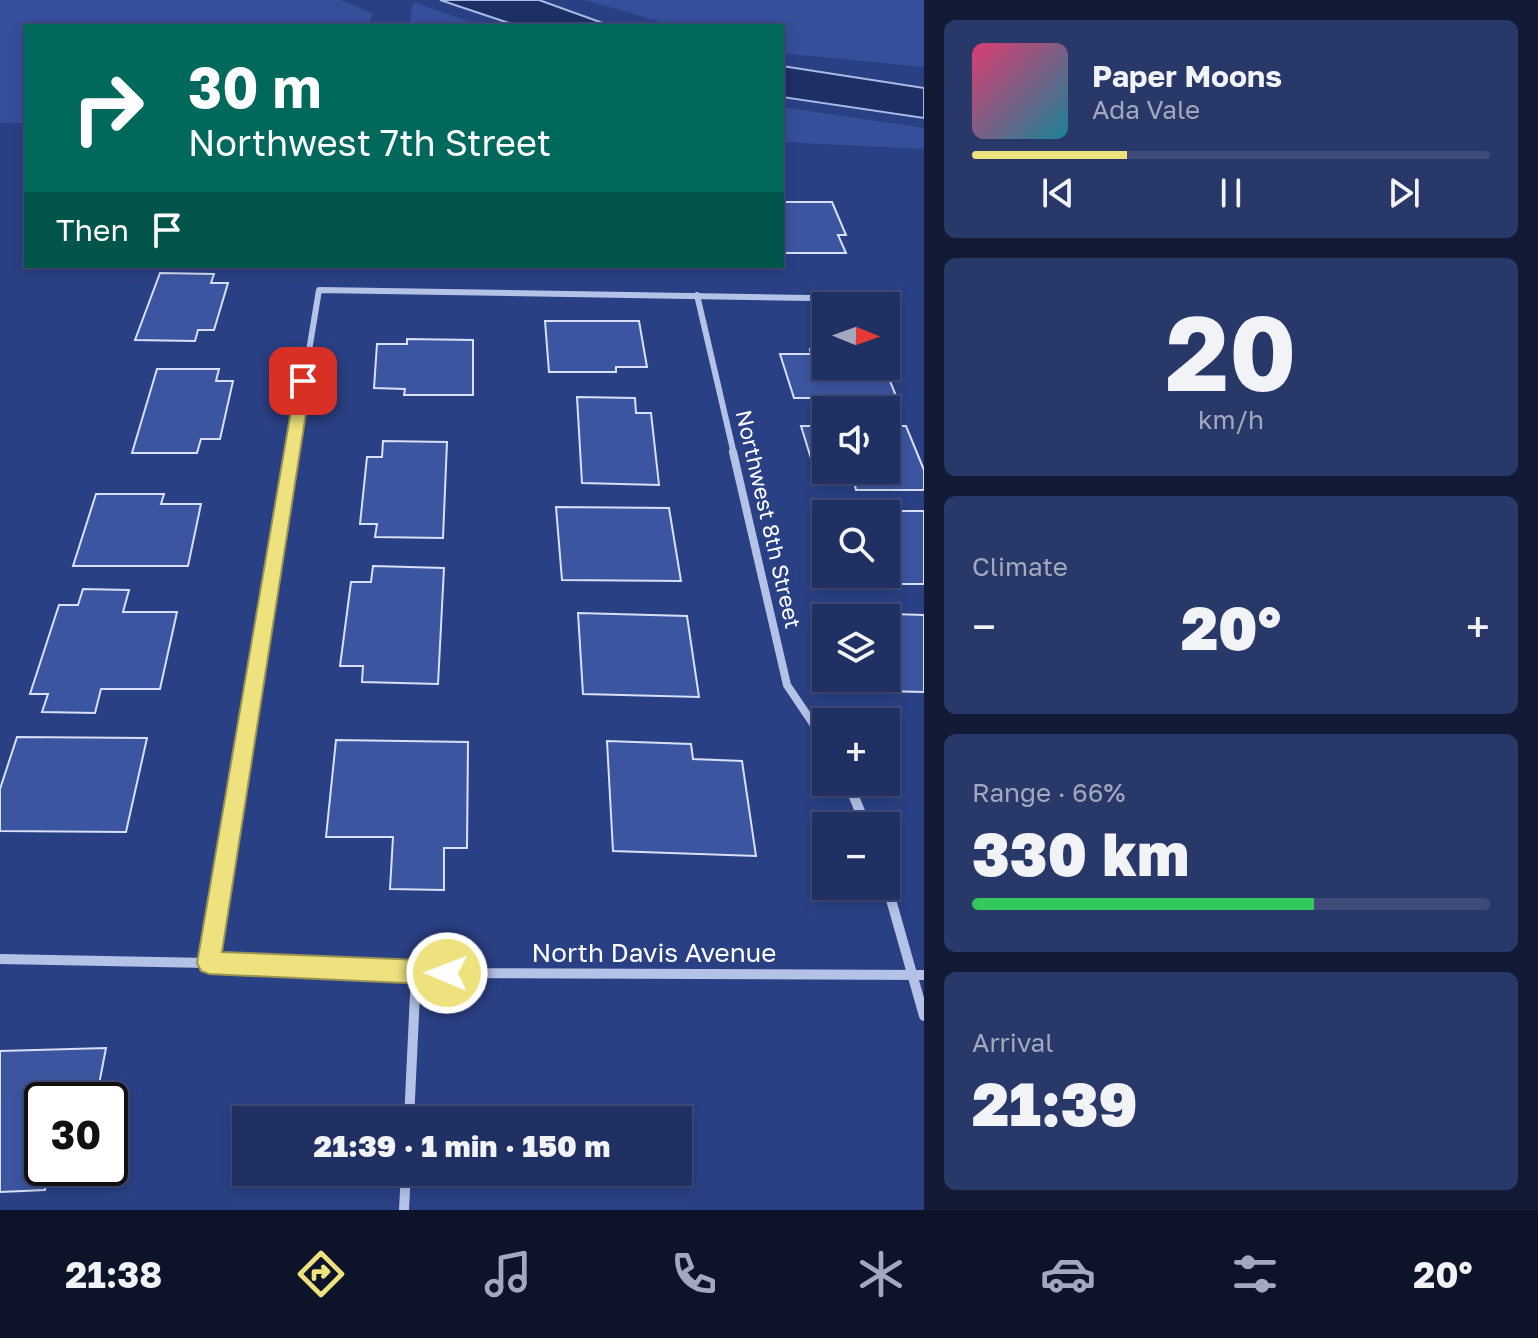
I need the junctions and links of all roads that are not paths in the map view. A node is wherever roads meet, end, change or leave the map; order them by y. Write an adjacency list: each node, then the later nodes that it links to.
1 (697, 295): 2 (street); 3 (street, Northwest 8th Street); 6 (street)
2 (812, 298)
3 (812, 722)
4 (892, 900): 8 (street)
5 (0, 959): 6 (street, North Davis Avenue)
6 (209, 963): 7 (street, North Davis Avenue)
7 (416, 973): 8 (street, North Davis Avenue); 10 (street)
8 (919, 975): 9 (street)
9 (924, 1016)
10 (410, 1106)
11 (405, 1186): 12 (street)
12 (404, 1210)

